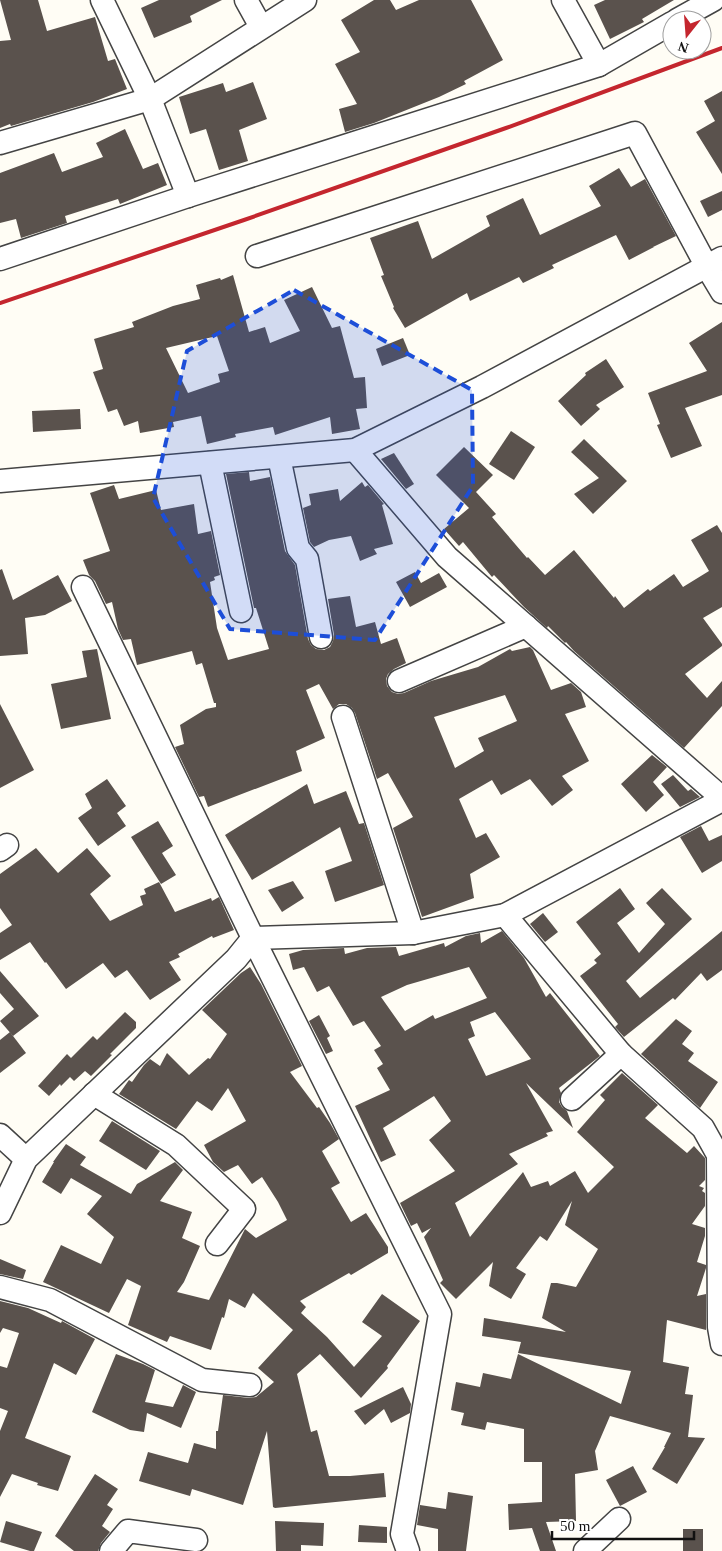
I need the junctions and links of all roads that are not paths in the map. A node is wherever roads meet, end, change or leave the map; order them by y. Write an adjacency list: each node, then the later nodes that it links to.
1 (102, 0): 10 (street)
2 (246, 0): 7 (street)
3 (304, 0): 7 (street)
4 (563, 0): 9 (street)
5 (713, 0): 6 (street)
6 (696, 10)
7 (261, 27): 10 (street)
8 (662, 29): 9 (street)
9 (599, 65): 12 (street)
10 (150, 99): 11 (street); 12 (street)
11 (0, 143)
12 (188, 196): 14 (street)
13 (257, 256): 15 (street)
14 (0, 259)
15 (714, 262): 16 (street); 17 (street)
16 (722, 292)
17 (355, 450): 18 (street); 23 (street)
18 (278, 457): 19 (street); 24 (street)
19 (210, 463): 20 (street); 22 (street)
20 (0, 481)
21 (83, 587): 30 (street)
22 (240, 611)
23 (526, 626): 25 (street); 27 (street)
24 (321, 637)
25 (399, 681)
26 (343, 717): 29 (street)
27 (722, 799): 28 (street)
28 (505, 915): 29 (street); 31 (street)
29 (414, 933): 30 (street)
30 (253, 938): 32 (street); 44 (street)
31 (621, 1054): 33 (street); 39 (street)
32 (94, 1094): 35 (street); 37 (street)
33 (572, 1099)
34 (0, 1135): 35 (street)
35 (26, 1159): 36 (street)
36 (0, 1212)
37 (217, 1244)
38 (0, 1287): 40 (street)
39 (722, 1344)
40 (250, 1386)
41 (619, 1519): 45 (street)
42 (196, 1540): 43 (street)
43 (111, 1551)
44 (408, 1551)
45 (585, 1551)

